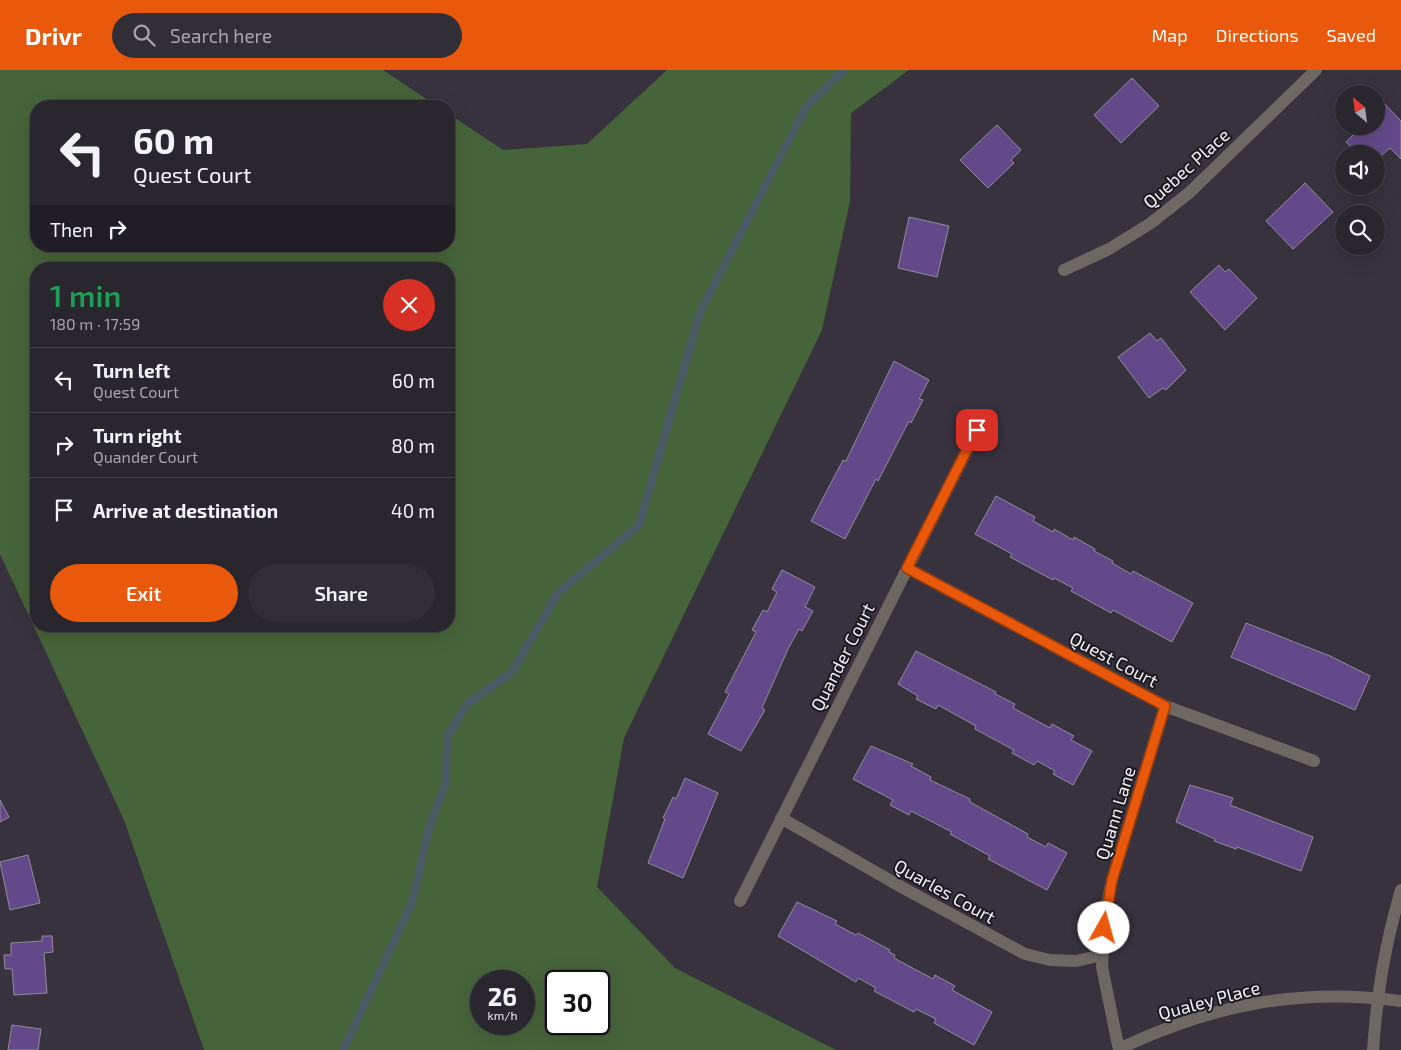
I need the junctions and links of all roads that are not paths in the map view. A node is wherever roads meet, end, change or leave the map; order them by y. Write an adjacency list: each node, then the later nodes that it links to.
1 (1316, 70): 2 (street, Quebec Place)
2 (1064, 270)
3 (977, 430): 4 (street, Quander Court)
4 (907, 568): 5 (street, Quest Court); 7 (street, Quander Court)
5 (1165, 706): 6 (street, Quest Court); 10 (street, Quann Lane)
6 (1314, 761)
7 (782, 818): 9 (street, Quander Court); 10 (street, Quarles Court)
8 (1401, 890): 11 (street)
9 (740, 901)
10 (1102, 956): 13 (street, Quann Lane)
11 (1377, 998): 12 (street, Qualey Place); 13 (street, Qualey Place); 14 (street)
12 (1401, 1001)
13 (1119, 1049)
14 (1373, 1050)

